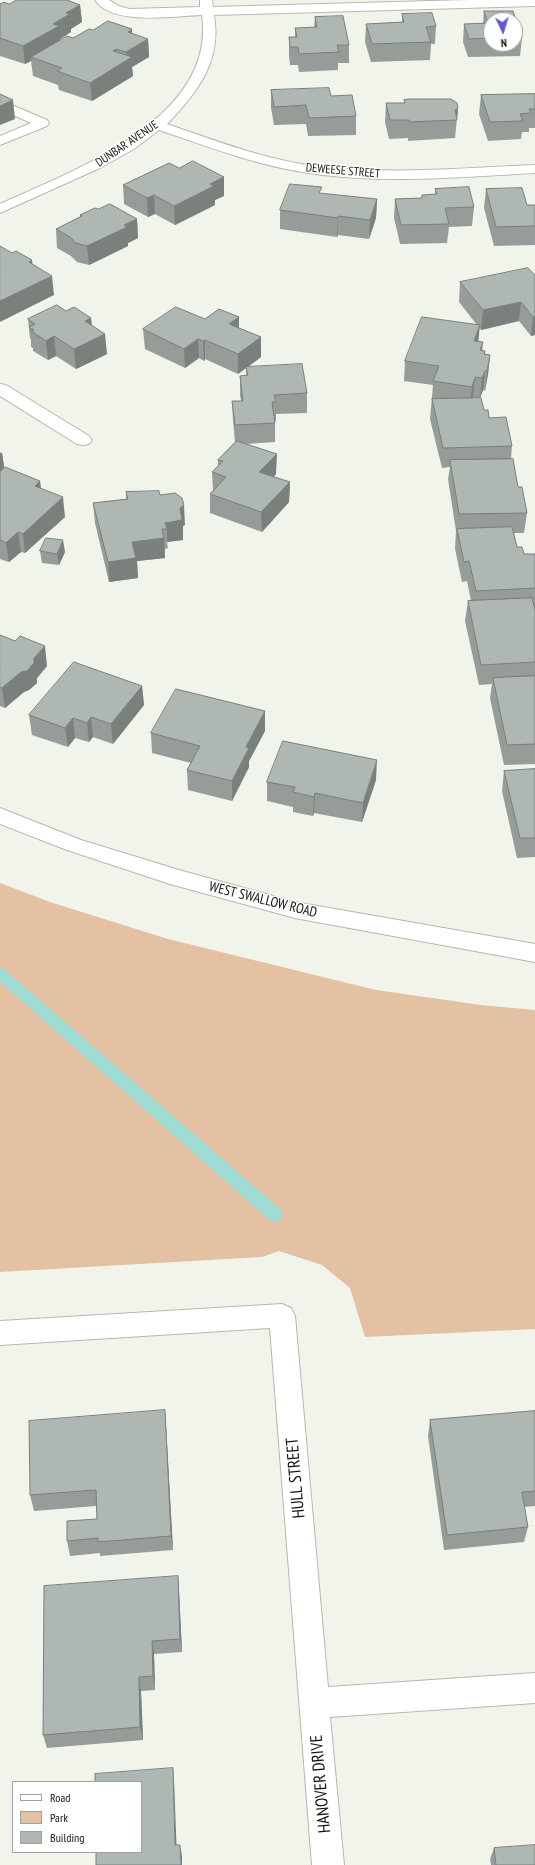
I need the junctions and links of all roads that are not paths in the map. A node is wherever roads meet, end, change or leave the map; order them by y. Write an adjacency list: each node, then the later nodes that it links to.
1 (102, 0): 3 (street)
2 (535, 2): 3 (street)
3 (207, 5): 5 (street, DUNBAR AVENUE)
4 (0, 104): 6 (lane)
5 (157, 125): 7 (street, DEWEESE STREET); 8 (street, DUNBAR AVENUE)
6 (0, 141)
7 (535, 169)
8 (0, 209)
9 (0, 389): 10 (street)
10 (83, 440)
11 (0, 816): 12 (street, WEST SWALLOW ROAD)
12 (535, 953)
13 (0, 1333): 15 (street, HULL STREET)
14 (535, 1688): 15 (street)
15 (315, 1703): 16 (street, HANOVER DRIVE)
16 (328, 1865)

